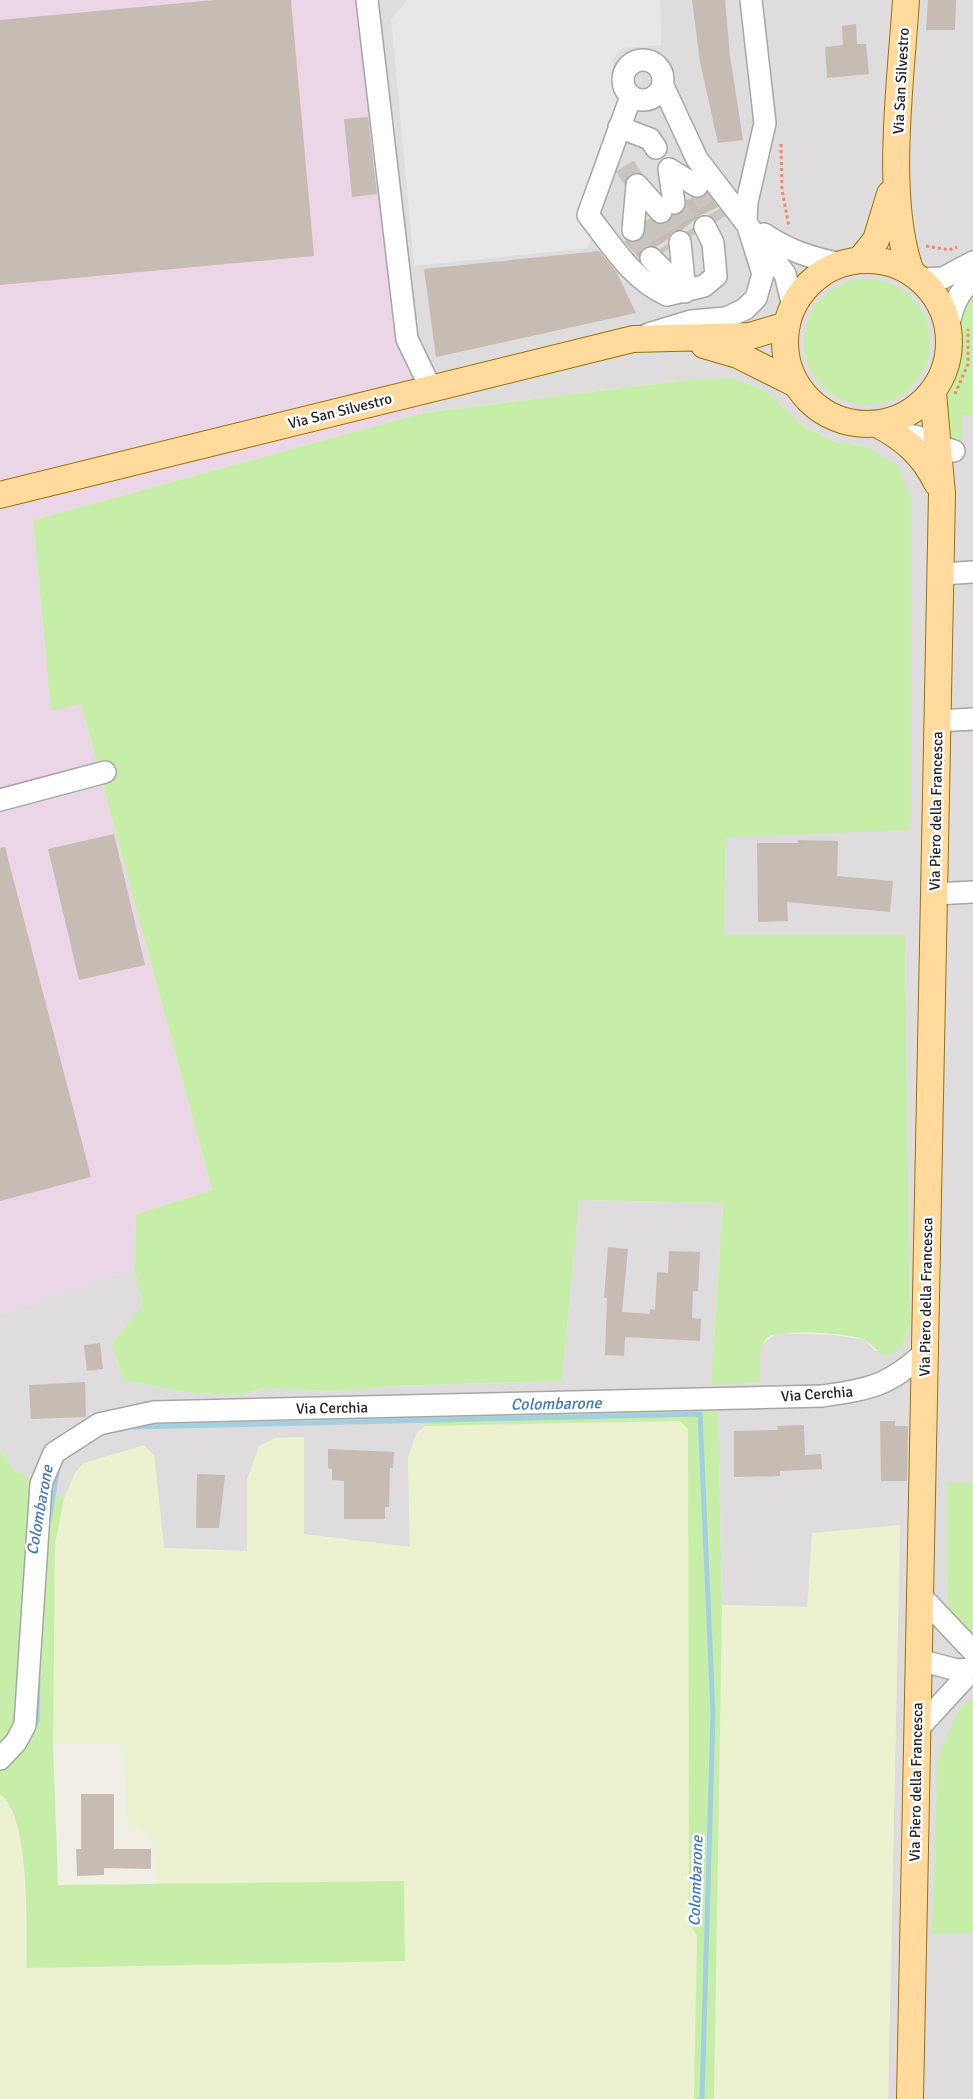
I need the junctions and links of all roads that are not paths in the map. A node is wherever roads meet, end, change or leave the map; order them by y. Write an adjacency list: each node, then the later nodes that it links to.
1 (367, 0): 26 (street)
2 (752, 0): 14 (street)
3 (906, 0): 10 (main road, Via San Silvestro)
4 (663, 86): 5 (street); 5 (street); 7 (street)
5 (638, 98): 6 (street); 7 (street)
6 (619, 126): 8 (street); 9 (street)
7 (685, 136): 14 (street)
8 (612, 147): 11 (street); 20 (street)
9 (656, 148)
10 (897, 162): 17 (main road, Via San Silvestro); 18 (main road, Via San Silvestro)
11 (625, 166)
12 (669, 169): 13 (street)
13 (666, 208): 13 (street)
14 (746, 220): 17 (street); 21 (street); 24 (street)
15 (685, 239): 20 (street); 20 (street); 20 (street)
16 (969, 253): 18 (street)
17 (850, 262): 18 (main road); 21 (main road)
18 (915, 275): 22 (main road)
19 (973, 279): 22 (street)
20 (685, 292)
21 (790, 315): 23 (main road, Via San Silvestro); 25 (main road)
22 (958, 327): 27 (main road)
23 (681, 338): 24 (main road, Via San Silvestro); 25 (main road, Via San Silvestro)
24 (633, 339): 26 (main road, Via San Silvestro)
25 (796, 384): 28 (main road)
26 (431, 389): 31 (main road, Via San Silvestro)
27 (942, 397): 28 (main road); 29 (main road, Via Piero della Francesca)
28 (888, 430): 29 (street); 30 (main road, Via Piero della Francesca)
29 (946, 449): 30 (main road, Via Piero della Francesca)
30 (942, 494): 33 (main road, Via Piero della Francesca)
31 (0, 495)
32 (973, 572): 33 (street)
33 (941, 574): 35 (main road, Via Piero della Francesca)
34 (973, 719): 35 (street)
35 (938, 721): 39 (main road, Via Piero della Francesca)
36 (105, 772): 37 (street)
37 (0, 800)
38 (973, 892): 39 (street)
39 (934, 894): 40 (main road, Via Piero della Francesca)
40 (925, 1352): 41 (main road, Via Piero della Francesca); 46 (street, Via Cerchia)
41 (920, 1595): 42 (street); 43 (main road, Via Piero della Francesca)
42 (973, 1651): 43 (street)
43 (919, 1660): 44 (street); 45 (main road, Via Piero della Francesca)
44 (973, 1670): 45 (street)
45 (917, 1730): 47 (main road, Via Piero della Francesca)
46 (0, 1759)
47 (910, 2099)

